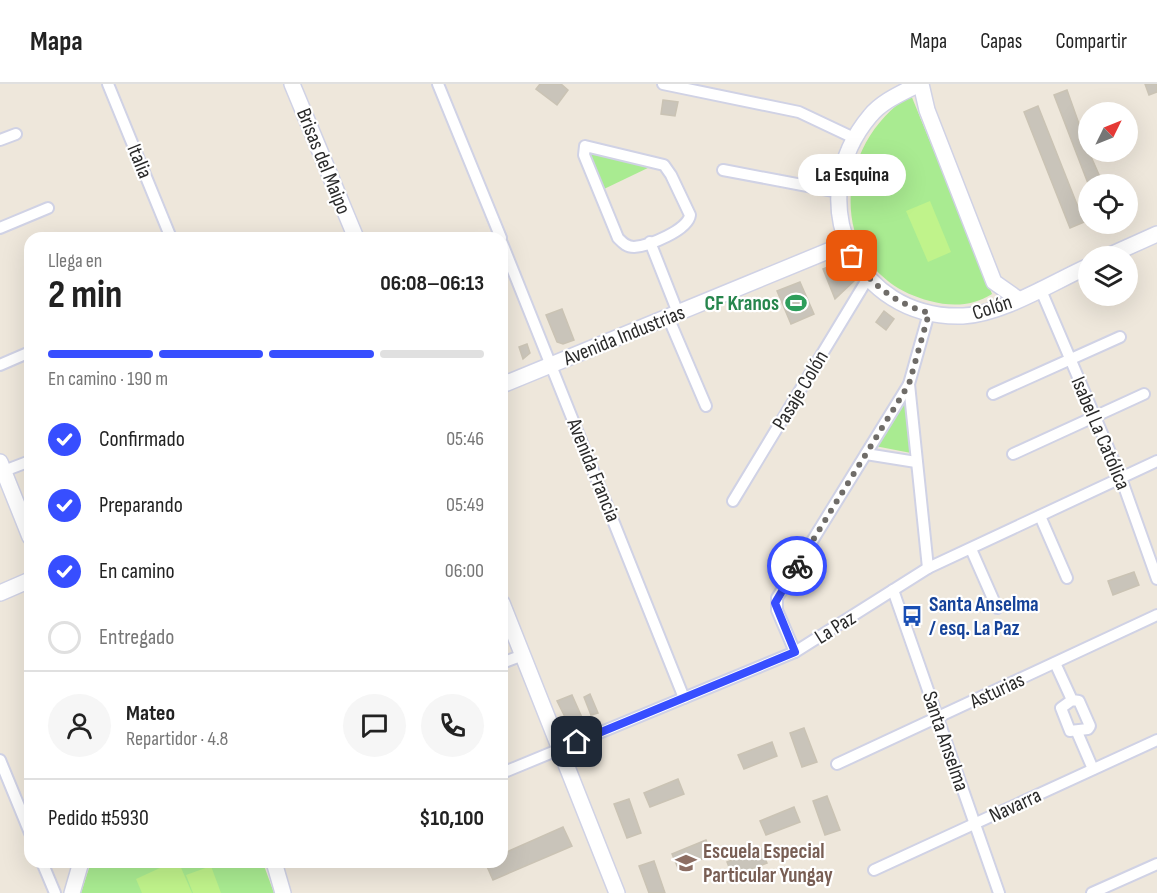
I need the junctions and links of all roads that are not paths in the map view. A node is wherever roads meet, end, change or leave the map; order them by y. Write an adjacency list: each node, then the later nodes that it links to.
1 (108, 84): 13 (street, Italia)
2 (292, 84): 14 (street, Brisas del Maipo)
3 (438, 84): 15 (street)
4 (663, 84): 7 (street)
5 (920, 84): 7 (street); 23 (street)
6 (16, 134): 8 (street)
7 (855, 138): 10 (street)
8 (0, 140)
9 (723, 170): 10 (street)
10 (839, 192): 18 (street)
11 (48, 208): 12 (street)
12 (0, 228)
13 (169, 232)
14 (354, 232)
15 (499, 232)
16 (1157, 234): 19 (street)
17 (650, 242): 17 (street); 28 (street)
18 (845, 244): 22 (street, Colón); 28 (street, Avenida Industrias)
19 (1130, 246)
20 (508, 258): 33 (street, Avenida Francia)
21 (1078, 271): 24 (street, Colón)
22 (868, 278): 26 (street, Colón); 47 (street, Pasaje Colón)
23 (994, 282): 25 (street); 27 (street)
24 (1040, 288): 25 (street, Colón); 31 (street, Isabel La Católica)
25 (1018, 299): 27 (street, Colón)
26 (929, 313): 27 (street, Colón); 35 (street)
27 (985, 313)
28 (673, 315): 33 (street, Avenida Industrias); 38 (street)
29 (1120, 337): 31 (street)
30 (24, 355): 32 (street)
31 (1070, 359): 36 (street); 39 (street, Isabel La Católica)
32 (0, 365)
33 (552, 365): 34 (street, Avenida Industrias); 64 (street, Avenida Francia)
34 (508, 383)
35 (909, 384): 40 (street); 44 (street)
36 (993, 394)
37 (1144, 394): 39 (street)
38 (706, 406)
39 (1095, 417): 41 (street); 46 (street, Isabel La Católica)
40 (866, 454): 44 (street); 60 (street)
41 (1013, 454)
42 (1157, 461): 46 (street, La Paz)
43 (24, 462): 45 (street)
44 (916, 462): 51 (street)
45 (2, 467): 49 (street)
46 (1121, 478): 48 (street, La Paz); 53 (street, Isabel La Católica)
47 (733, 501)
48 (1040, 516): 50 (street, La Paz); 52 (street)
49 (24, 522)
50 (971, 549): 51 (street, La Paz); 57 (street)
51 (928, 568): 55 (street, La Paz)
52 (1067, 578)
53 (1157, 579)
54 (24, 583): 56 (street)
55 (893, 590): 60 (street, La Paz); 66 (street, Santa Anselma)
56 (0, 593)
57 (997, 608)
58 (1157, 615): 63 (street, Asturias)
59 (508, 618): 61 (street)
60 (795, 652): 64 (street, La Paz)
61 (523, 655): 62 (street); 69 (street)
62 (508, 661)
63 (1055, 663): 65 (street); 66 (street, Asturias)
64 (684, 698): 69 (street, La Paz)
65 (1072, 700): 67 (street); 67 (street)
66 (938, 717): 71 (street, Asturias); 75 (street, Santa Anselma)
67 (1077, 732): 72 (street)
68 (1157, 740): 72 (street, Navarra)
69 (560, 749): 73 (street, La Paz); 84 (street)
70 (0, 760): 74 (street)
71 (837, 764)
72 (1093, 769): 75 (street, Navarra)
73 (508, 771)
74 (24, 818)
75 (974, 824): 80 (street, Navarra); 85 (street, Santa Anselma)
76 (1157, 864): 86 (street)
77 (45, 868): 81 (street)
78 (79, 868): 82 (street)
79 (278, 868): 83 (street)
80 (873, 870)
81 (55, 893)
82 (72, 893)
83 (283, 893)
84 (617, 893)
85 (999, 893)
86 (1092, 893)

